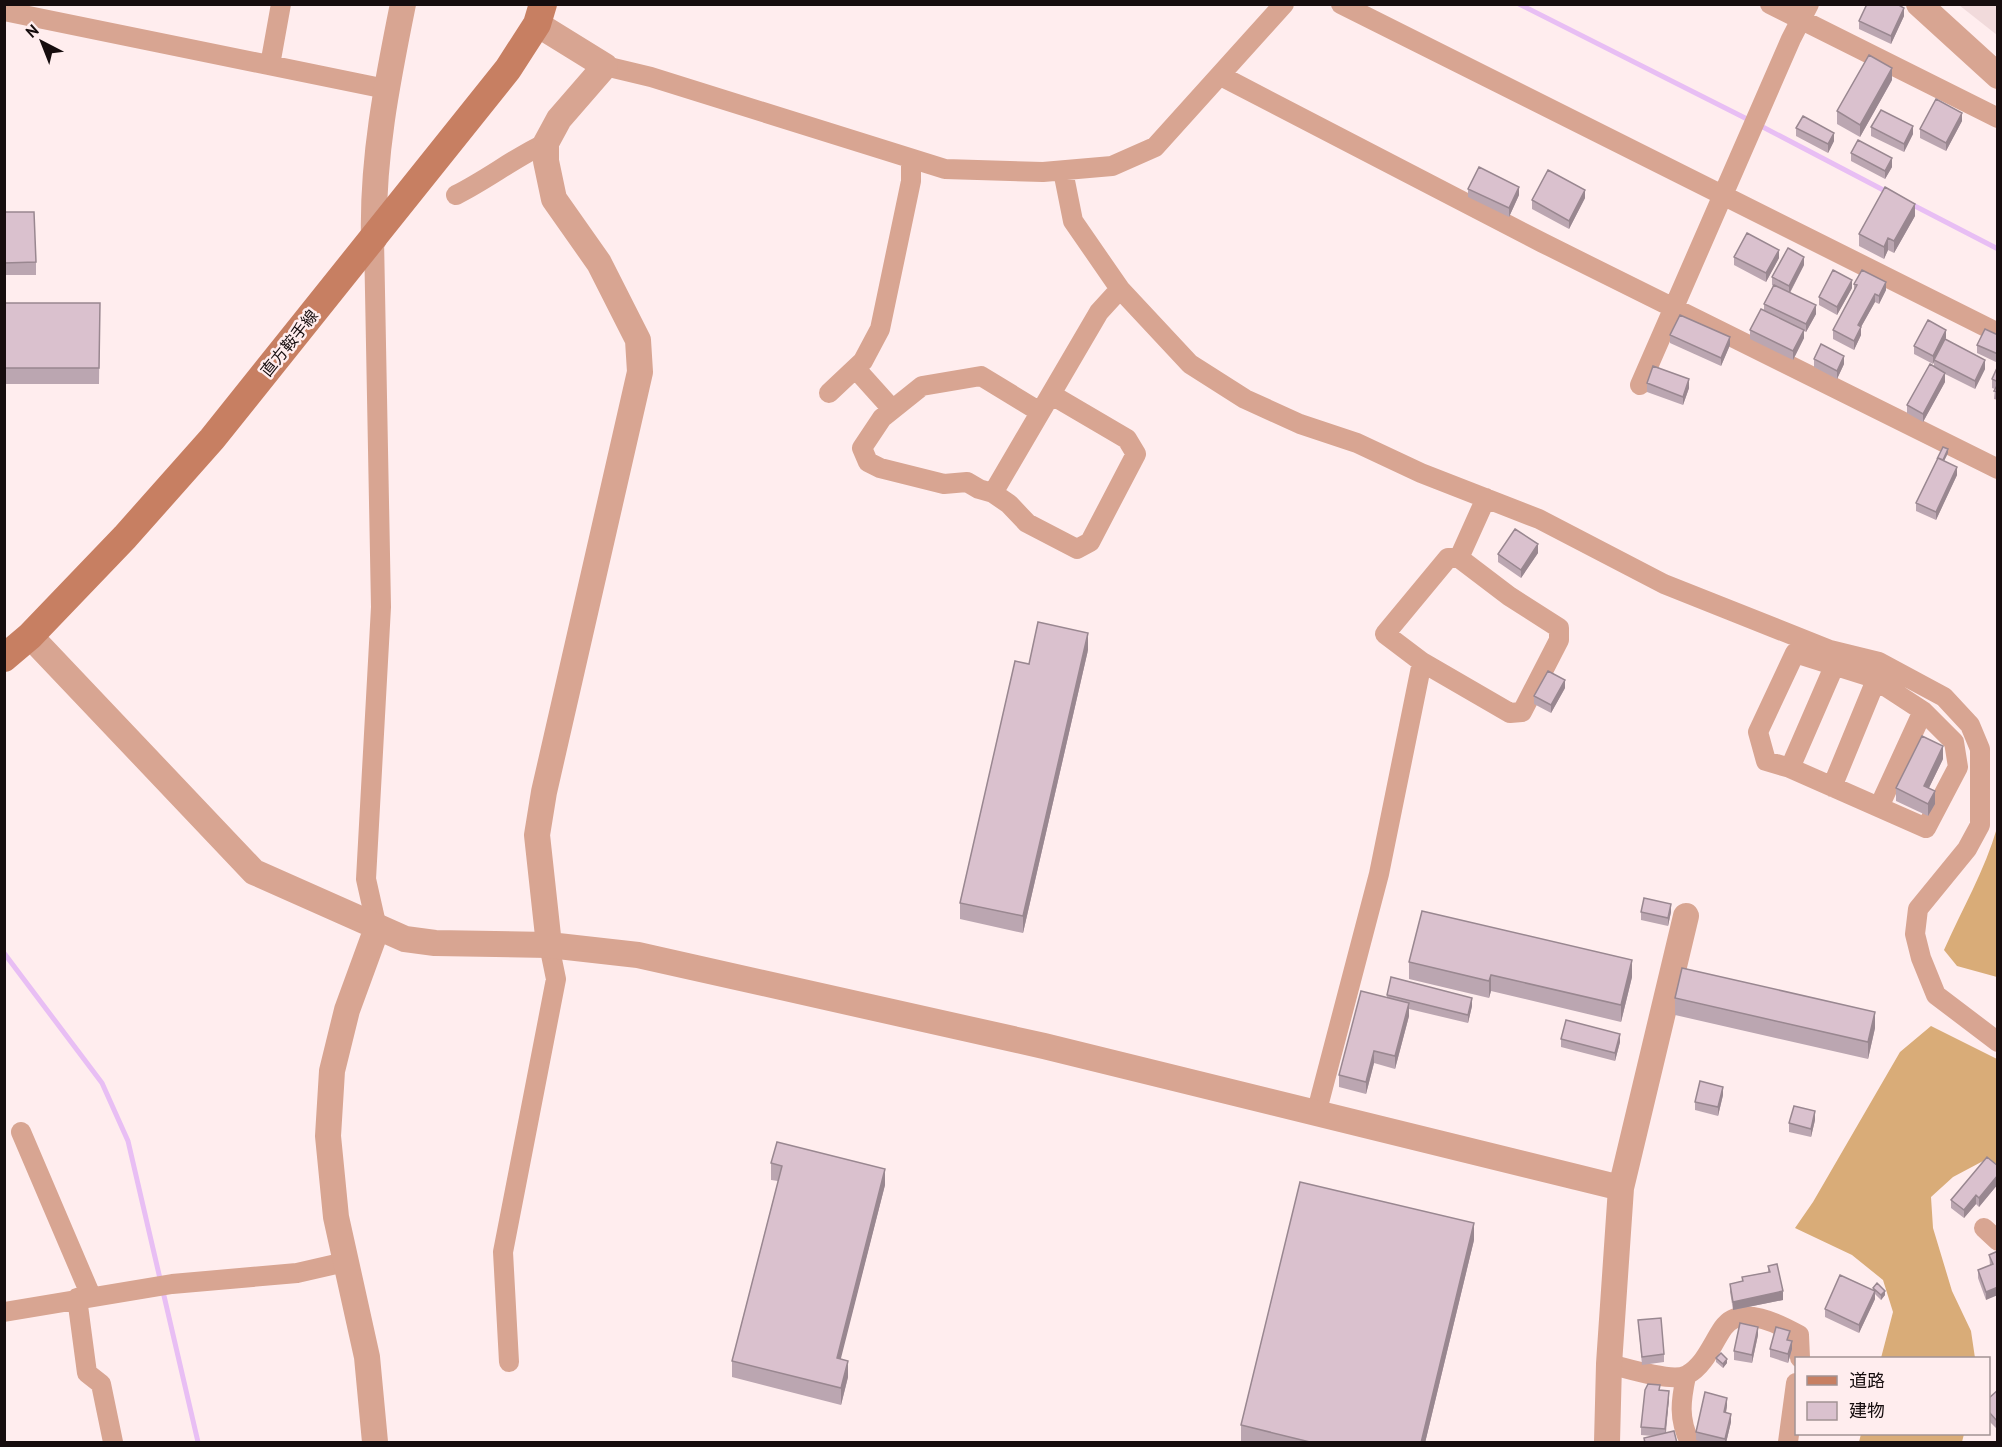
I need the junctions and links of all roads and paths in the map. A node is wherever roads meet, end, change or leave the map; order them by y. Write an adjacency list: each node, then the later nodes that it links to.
1 (281, 4): 10 (street)
2 (403, 4): 14 (street)
3 (1284, 4): 12 (street)
4 (1341, 4): 20 (street)
5 (1770, 4): 8 (street)
6 (1919, 4): 13 (street)
7 (4, 11): 10 (street)
8 (1806, 12): 15 (street); 20 (street)
9 (540, 14): 11 (street); 21 (main road, 直方鞍手線)
10 (270, 65): 14 (street)
11 (605, 66): 16 (street); 17 (street)
12 (1221, 76): 18 (street); 23 (street)
13 (1998, 76)
14 (386, 88): 21 (street)
15 (1998, 118)
16 (546, 143): 19 (street); 46 (street)
17 (911, 161): 18 (street); 25 (street)
18 (1063, 171): 22 (street)
19 (456, 195)
20 (1722, 195): 23 (street); 24 (street)
21 (374, 239): 35 (main road, 直方鞍手線); 45 (street)
22 (1120, 289): 28 (street); 33 (street)
23 (1676, 308): 26 (street); 31 (street)
24 (1998, 333)
25 (856, 369): 27 (street); 29 (street)
26 (1640, 385)
27 (829, 393)
28 (1052, 395): 30 (street); 32 (street)
29 (892, 409): 30 (street); 32 (street)
30 (1040, 411): 32 (street)
31 (1998, 469)
32 (993, 493)
33 (1486, 498): 34 (street); 37 (street)
34 (1459, 558): 38 (street); 38 (street)
35 (30, 636): 36 (main road, 直方鞍手線); 45 (street)
36 (4, 658)
37 (1837, 659): 39 (street); 41 (street); 41 (street); 47 (street)
38 (1422, 662): 48 (street)
39 (1876, 680): 40 (street); 42 (street)
40 (1923, 711): 43 (street); 43 (street)
41 (1790, 768): 42 (street)
42 (1832, 787): 43 (street)
43 (1879, 807)
44 (1686, 916): 50 (street)
45 (377, 928): 46 (street); 51 (street)
46 (549, 945): 48 (street); 55 (street)
47 (1998, 1042)
48 (1316, 1114): 50 (street)
49 (21, 1132): 52 (street)
50 (1621, 1188): 56 (street)
51 (345, 1262): 52 (street); 60 (street)
52 (84, 1297): 53 (street); 59 (street)
53 (4, 1312)
54 (1800, 1357): 57 (street)
55 (509, 1362)
56 (1609, 1364): 57 (street); 61 (street)
57 (1686, 1376): 62 (street)
58 (1795, 1396): 63 (street)
59 (113, 1443)
60 (375, 1443)
61 (1607, 1443)
62 (1690, 1443)
63 (1788, 1443)

